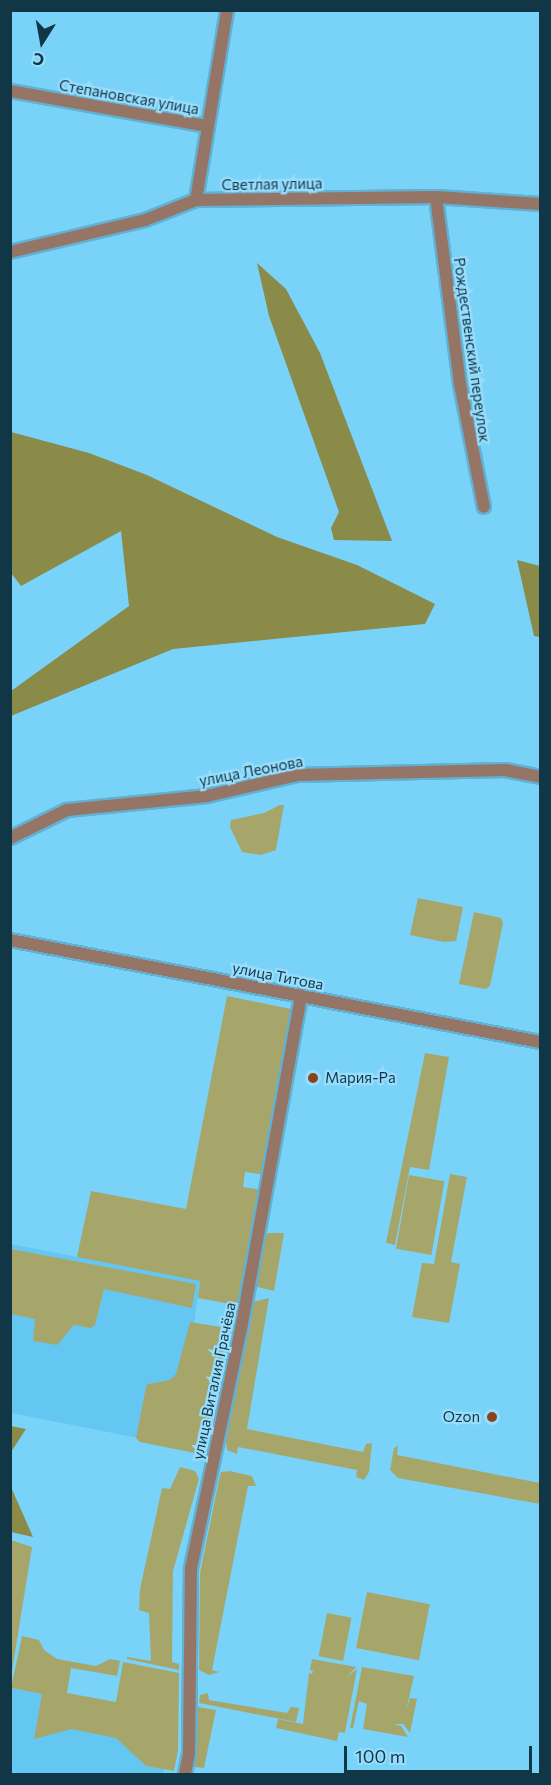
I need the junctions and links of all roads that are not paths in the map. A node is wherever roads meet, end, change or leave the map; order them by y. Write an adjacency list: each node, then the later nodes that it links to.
1 (227, 10): 3 (street)
2 (10, 92): 3 (street, Степановская улица)
3 (206, 126): 5 (street)
4 (436, 197): 5 (street, Светлая улица); 6 (street, Светлая улица); 8 (street, Рождественский переулок)
5 (196, 200): 7 (street, Светлая улица)
6 (540, 204)
7 (10, 252)
8 (484, 507)
9 (540, 777): 10 (street, улица Леонова)
10 (10, 838)
11 (10, 940): 12 (street, улица Титова)
12 (301, 995): 13 (street, улица Титова); 14 (street, улица Виталия Грачёва)
13 (540, 1042)
14 (185, 1774)

